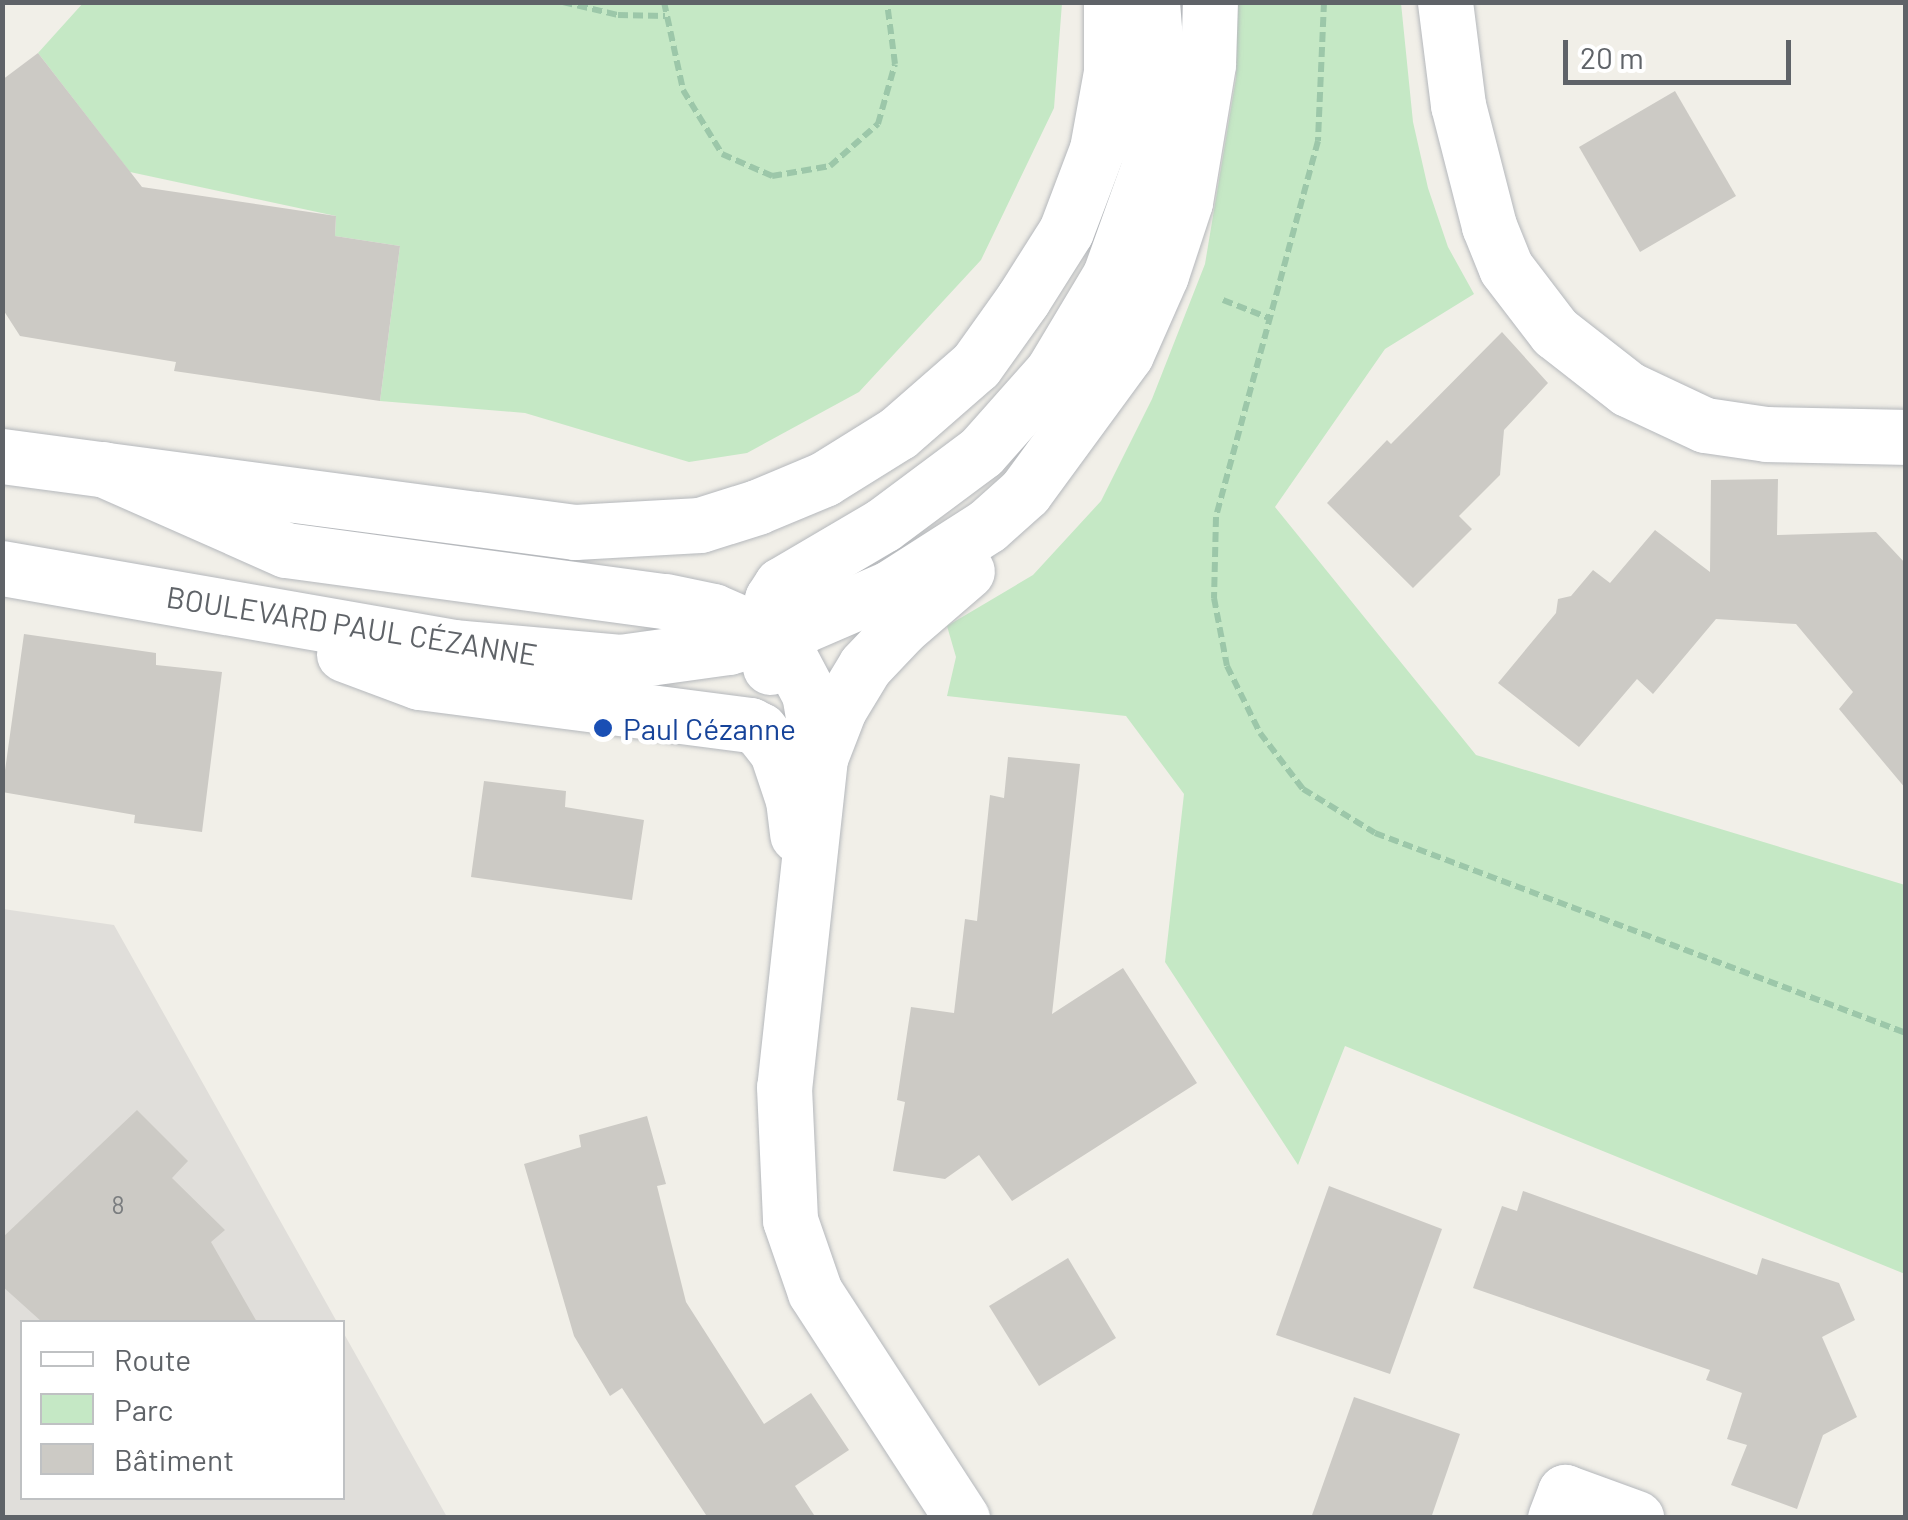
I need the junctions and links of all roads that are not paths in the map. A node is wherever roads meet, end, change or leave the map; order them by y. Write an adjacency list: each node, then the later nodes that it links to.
1 (1111, 2): 8 (street)
2 (1152, 2): 11 (street)
3 (1210, 2): 6 (street, BOULEVARD PAUL CÉZANNE)
4 (1445, 2): 5 (street)
5 (1906, 437)
6 (1060, 450): 11 (street, BOULEVARD PAUL CÉZANNE); 12 (street)
7 (2, 456): 8 (street)
8 (102, 469): 11 (street)
9 (2, 568): 10 (street, BOULEVARD PAUL CÉZANNE)
10 (214, 605): 11 (street, BOULEVARD PAUL CÉZANNE); 12 (street)
11 (768, 635): 12 (street); 12 (street)
12 (806, 779): 13 (street)
13 (962, 1518)
14 (1556, 1518): 15 (street)
15 (1636, 1518)

